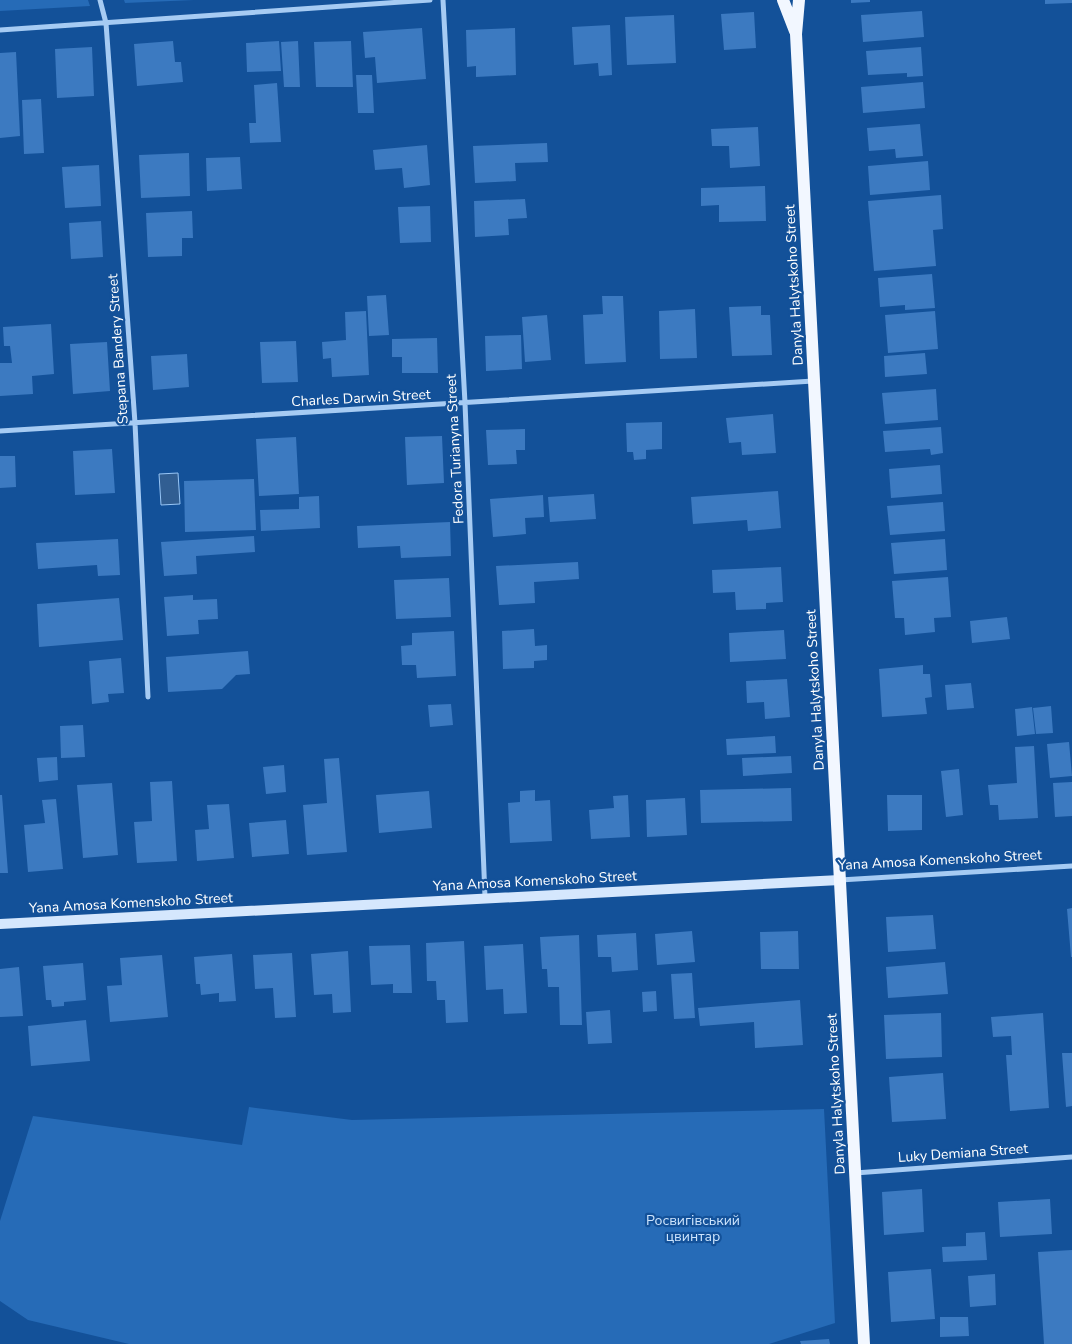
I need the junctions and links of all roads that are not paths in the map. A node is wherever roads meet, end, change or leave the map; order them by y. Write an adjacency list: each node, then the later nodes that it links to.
1 (100, 0): 6 (street, Stepana Bandery Street)
2 (430, 0): 6 (street)
3 (442, 0): 10 (street, Fedora Turianyna Street)
4 (783, 0): 8 (main road, Danyla Halytskoho Street)
5 (799, 0): 8 (main road, Danyla Halytskoho Street)
6 (106, 23): 7 (street); 11 (street, Stepana Bandery Street)
7 (0, 30)
8 (796, 34): 9 (main road, Danyla Halytskoho Street)
9 (814, 381): 10 (street, Charles Darwin Street); 15 (main road, Danyla Halytskoho Street)
10 (465, 403): 11 (street, Charles Darwin Street); 16 (street, Fedora Turianyna Street)
11 (135, 423): 12 (street, Charles Darwin Street); 13 (street, Stepana Bandery Street)
12 (0, 431)
13 (148, 696)
14 (1072, 866): 15 (street, Yana Amosa Komenskoho Street)
15 (840, 880): 16 (street, Yana Amosa Komenskoho Street); 19 (main road, Danyla Halytskoho Street)
16 (485, 897): 17 (street, Yana Amosa Komenskoho Street)
17 (0, 924)
18 (1072, 1157): 19 (street, Luky Demiana Street)
19 (855, 1173): 20 (main road, Danyla Halytskoho Street)
20 (864, 1344)

